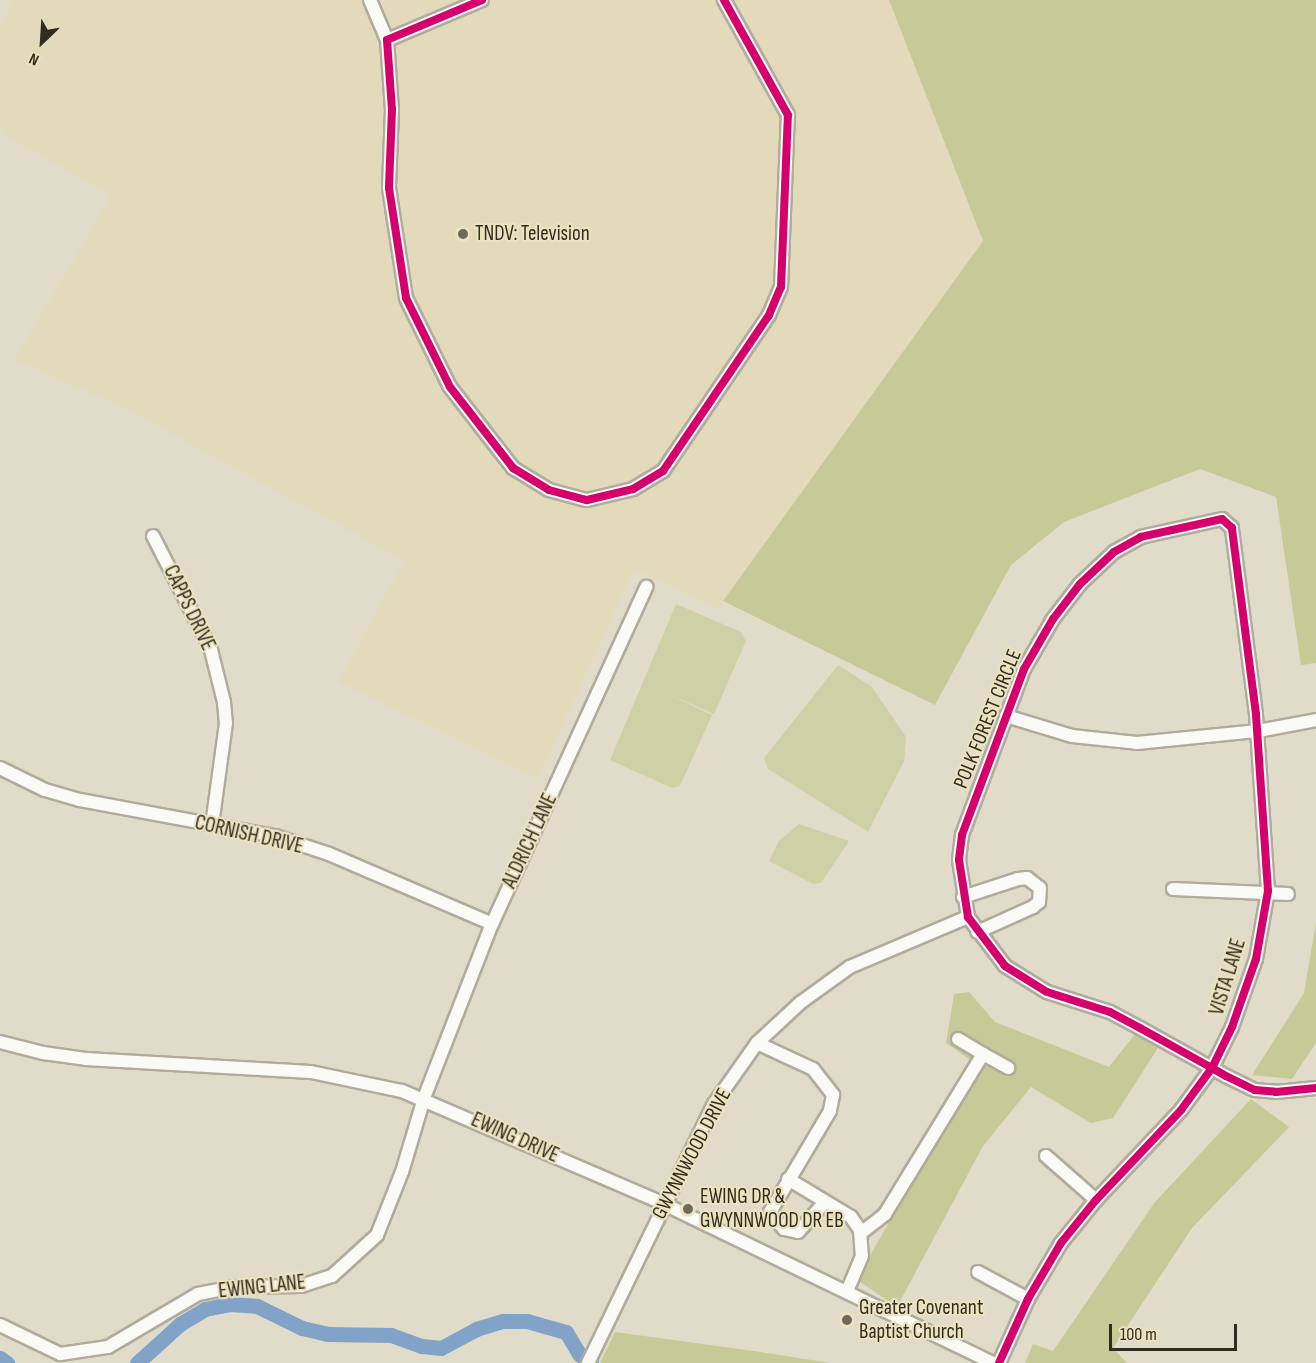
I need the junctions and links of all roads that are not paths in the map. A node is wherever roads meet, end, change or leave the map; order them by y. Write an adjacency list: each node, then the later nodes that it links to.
1 (370, 0): 4 (street)
2 (482, 0): 4 (street)
3 (724, 0): 4 (street)
4 (387, 40)
5 (1232, 528): 8 (street, POLK FOREST CIRCLE); 10 (street, VISTA LANE)
6 (153, 536): 12 (street, CAPPS DRIVE)
7 (646, 587): 18 (street, ALDRICH LANE)
8 (1006, 716): 10 (street); 16 (street, POLK FOREST CIRCLE)
9 (1316, 720): 10 (street)
10 (1258, 731): 14 (street, VISTA LANE)
11 (0, 768): 12 (street, CORNISH DRIVE)
12 (212, 825): 18 (street, CORNISH DRIVE)
13 (1173, 889): 14 (street)
14 (1268, 891): 15 (street); 25 (street, VISTA LANE)
15 (1287, 894)
16 (963, 897): 17 (street, POLK FOREST CIRCLE); 19 (street)
17 (968, 917): 19 (street, POLK FOREST CIRCLE); 22 (street, GWYNNWOOD DRIVE)
18 (492, 924): 27 (street, ALDRICH LANE)
19 (978, 932): 25 (street, POLK FOREST CIRCLE)
20 (958, 1039): 23 (street)
21 (0, 1042): 27 (street, EWING DRIVE)
22 (758, 1043): 29 (street); 32 (street, GWYNNWOOD DRIVE)
23 (983, 1054): 24 (street); 33 (street)
24 (1008, 1068)
25 (1212, 1068): 26 (street, POLK FOREST CIRCLE); 30 (street, VISTA LANE)
26 (1316, 1088)
27 (424, 1098): 32 (street, EWING DRIVE); 37 (street, EWING LANE)
28 (1046, 1156): 30 (street)
29 (788, 1179): 31 (street); 31 (street)
30 (1096, 1200): 36 (street, VISTA LANE)
31 (825, 1202): 33 (street)
32 (664, 1204): 35 (street, EWING DRIVE); 38 (street, GWYNNWOOD DRIVE)
33 (861, 1233): 35 (street)
34 (978, 1272): 36 (street)
35 (847, 1291): 39 (street, EWING DRIVE)
36 (1028, 1299): 40 (street, VISTA LANE)
37 (0, 1325)
38 (588, 1363)
39 (993, 1363)
40 (999, 1363)

